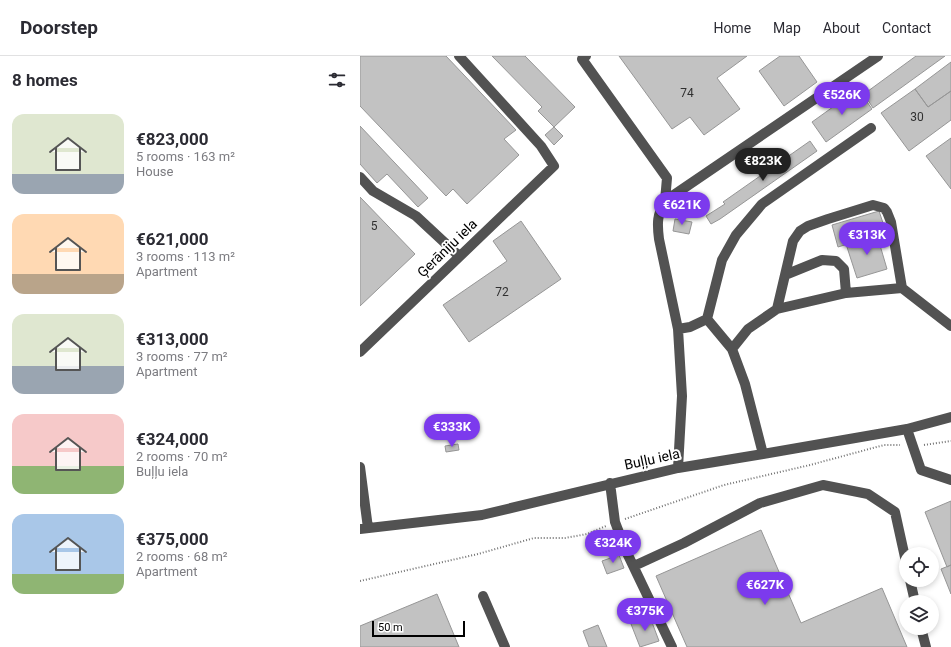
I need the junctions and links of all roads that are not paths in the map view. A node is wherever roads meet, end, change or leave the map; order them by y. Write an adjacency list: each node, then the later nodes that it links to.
1 (459, 56): 7 (street, Ģerāniju iela)
2 (878, 56): 6 (street)
3 (582, 57): 6 (street)
4 (871, 128): 12 (street)
5 (360, 177): 7 (street)
6 (665, 201): 14 (street)
7 (459, 256): 16 (street, Ģerāniju iela)
8 (785, 275): 9 (street); 10 (street); 11 (street)
9 (902, 288): 10 (street); 13 (street)
10 (846, 293): 11 (street)
11 (778, 309): 15 (street)
12 (707, 319): 14 (street); 15 (street)
13 (951, 326)
14 (678, 329): 21 (street)
15 (732, 349): 19 (street)
16 (360, 352)
17 (951, 417): 18 (street, Buļļu iela)
18 (907, 429): 19 (street, Buļļu iela); 22 (street)
19 (763, 454): 21 (street, Buļļu iela)
20 (360, 467): 24 (street)
21 (678, 468): 23 (street, Buļļu iela)
22 (951, 480)
23 (610, 483): 24 (street, Buļļu iela); 26 (street)
24 (364, 528)
25 (903, 547): 26 (street)
26 (634, 566): 30 (street)
27 (483, 596): 29 (street)
28 (923, 635): 31 (street)
29 (505, 647)
30 (672, 647)
31 (926, 647)

